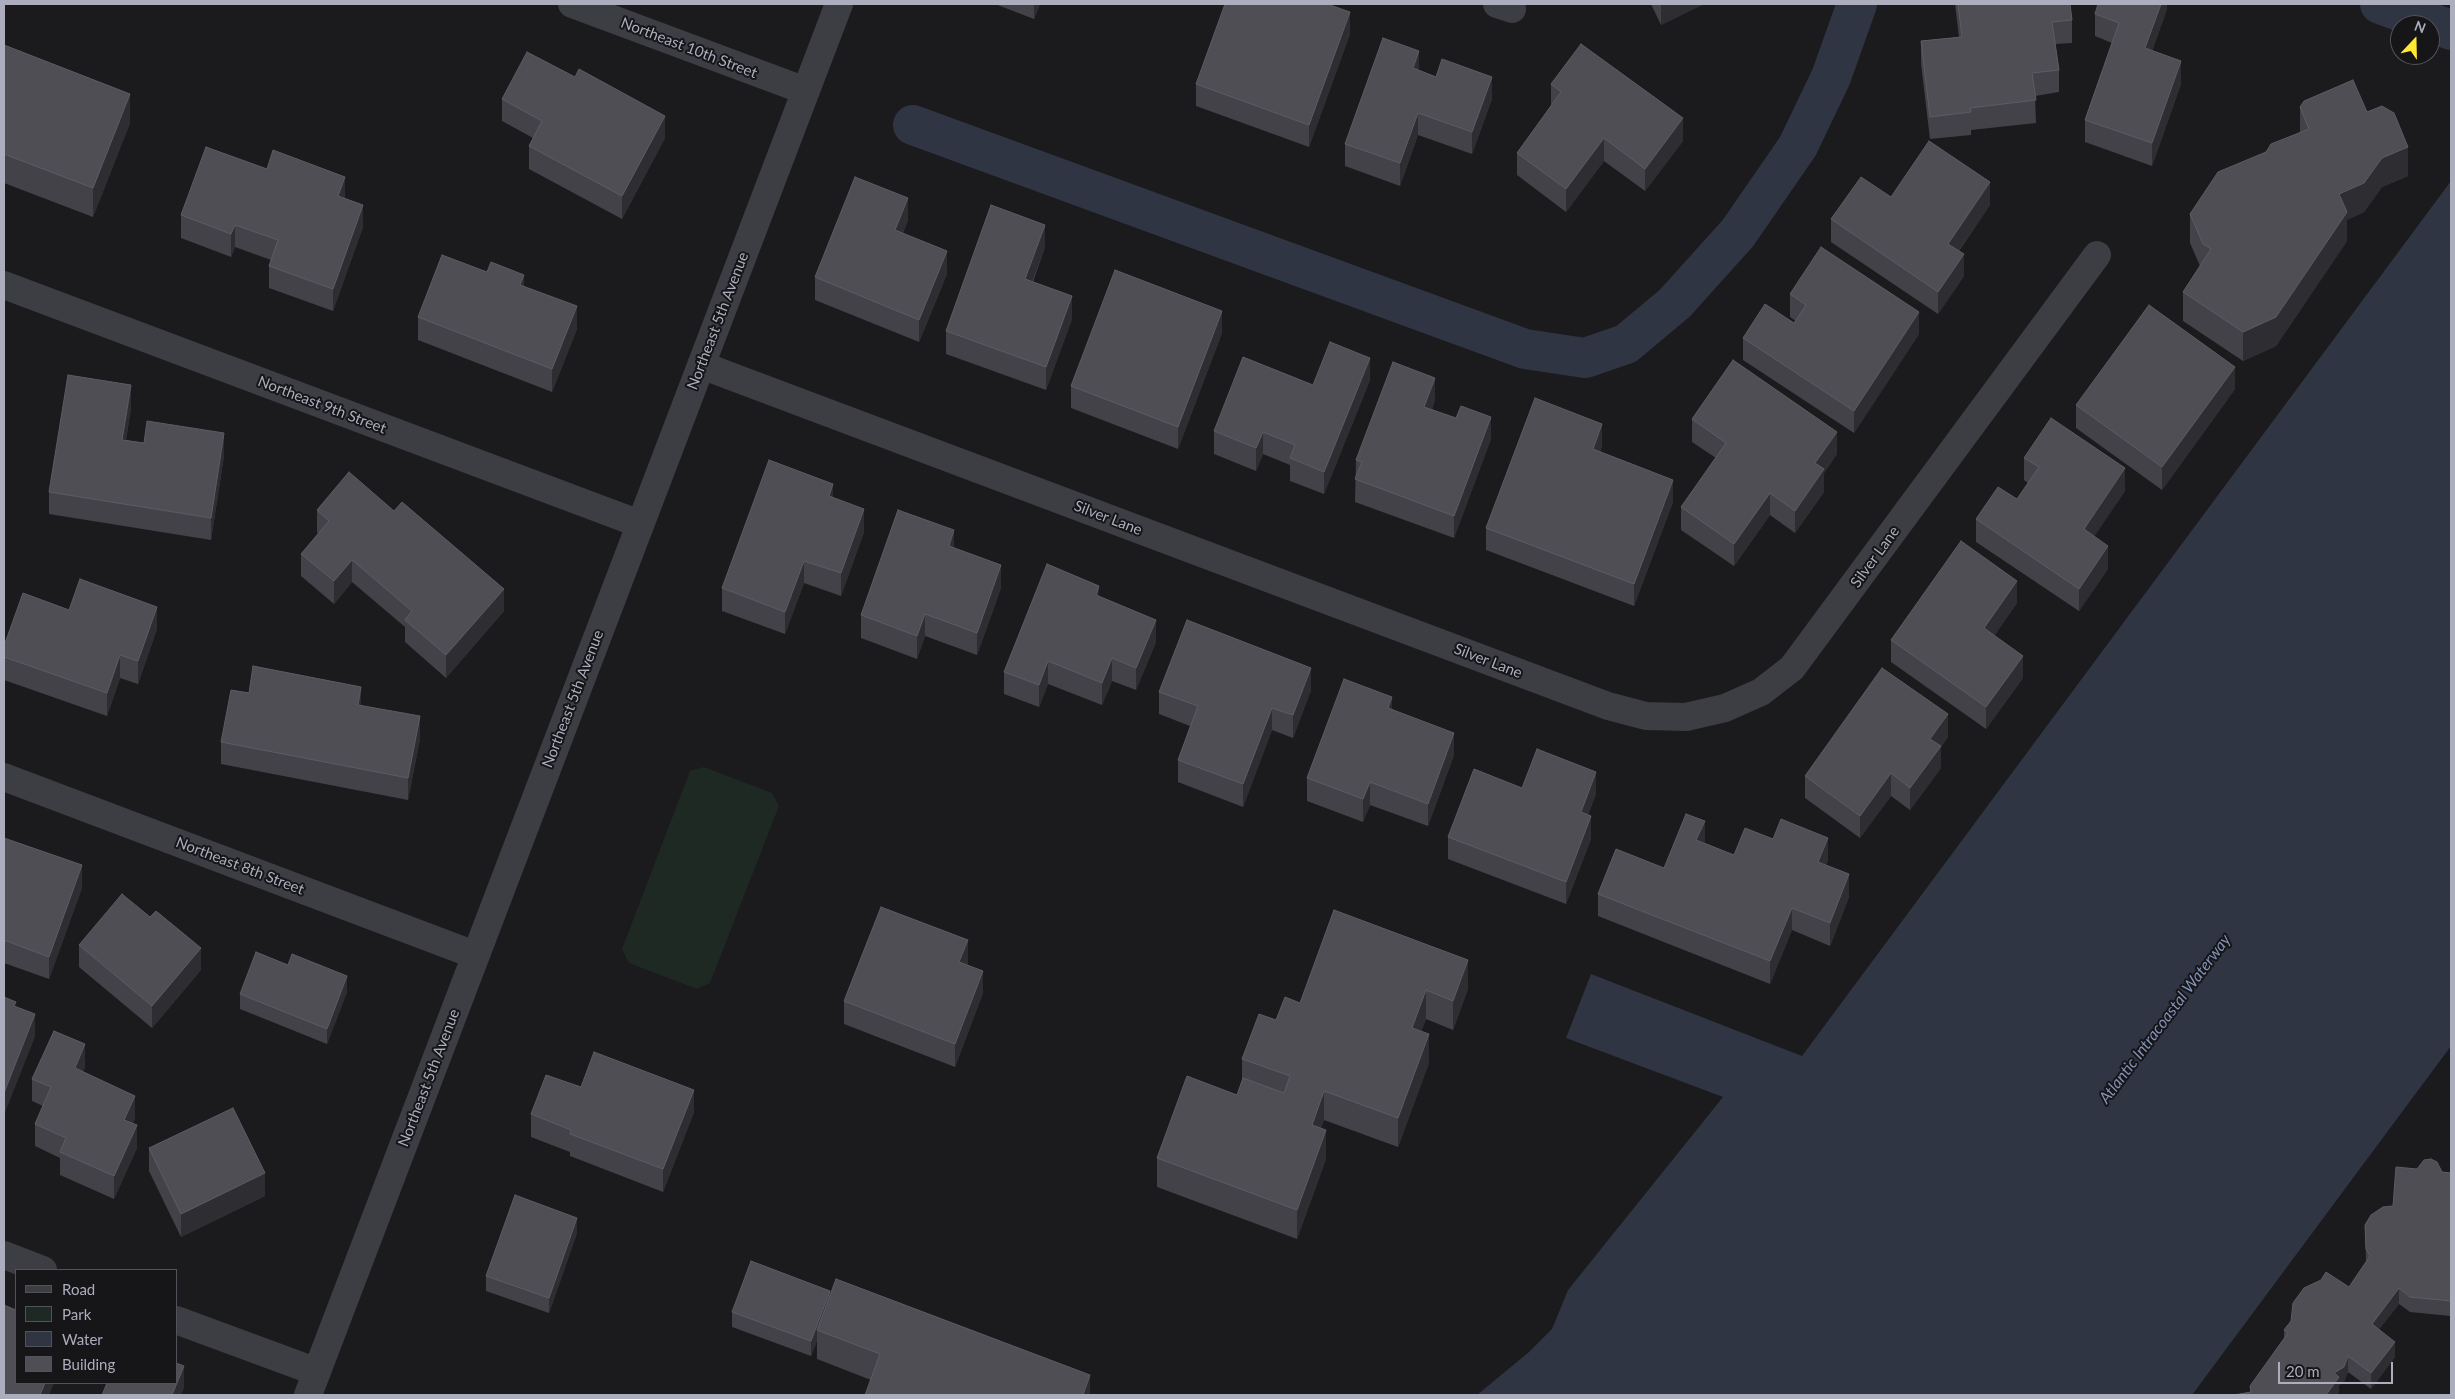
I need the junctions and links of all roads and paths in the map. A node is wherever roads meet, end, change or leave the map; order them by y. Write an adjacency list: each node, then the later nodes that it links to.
1 (572, 4): 3 (street, Northeast 10th Street)
2 (839, 4): 3 (street, Northeast 5th Avenue)
3 (806, 91): 6 (street, Northeast 5th Avenue)
4 (2098, 255): 6 (street, Silver Lane)
5 (4, 286): 7 (street, Northeast 9th Street)
6 (701, 365): 7 (street, Northeast 5th Avenue)
7 (640, 524): 9 (street, Northeast 5th Avenue)
8 (4, 777): 9 (street, Northeast 8th Street)
9 (475, 955): 13 (street, Northeast 5th Avenue)
10 (4, 1255): 11 (street)
11 (41, 1269)
12 (178, 1321): 13 (street)
13 (312, 1384)

